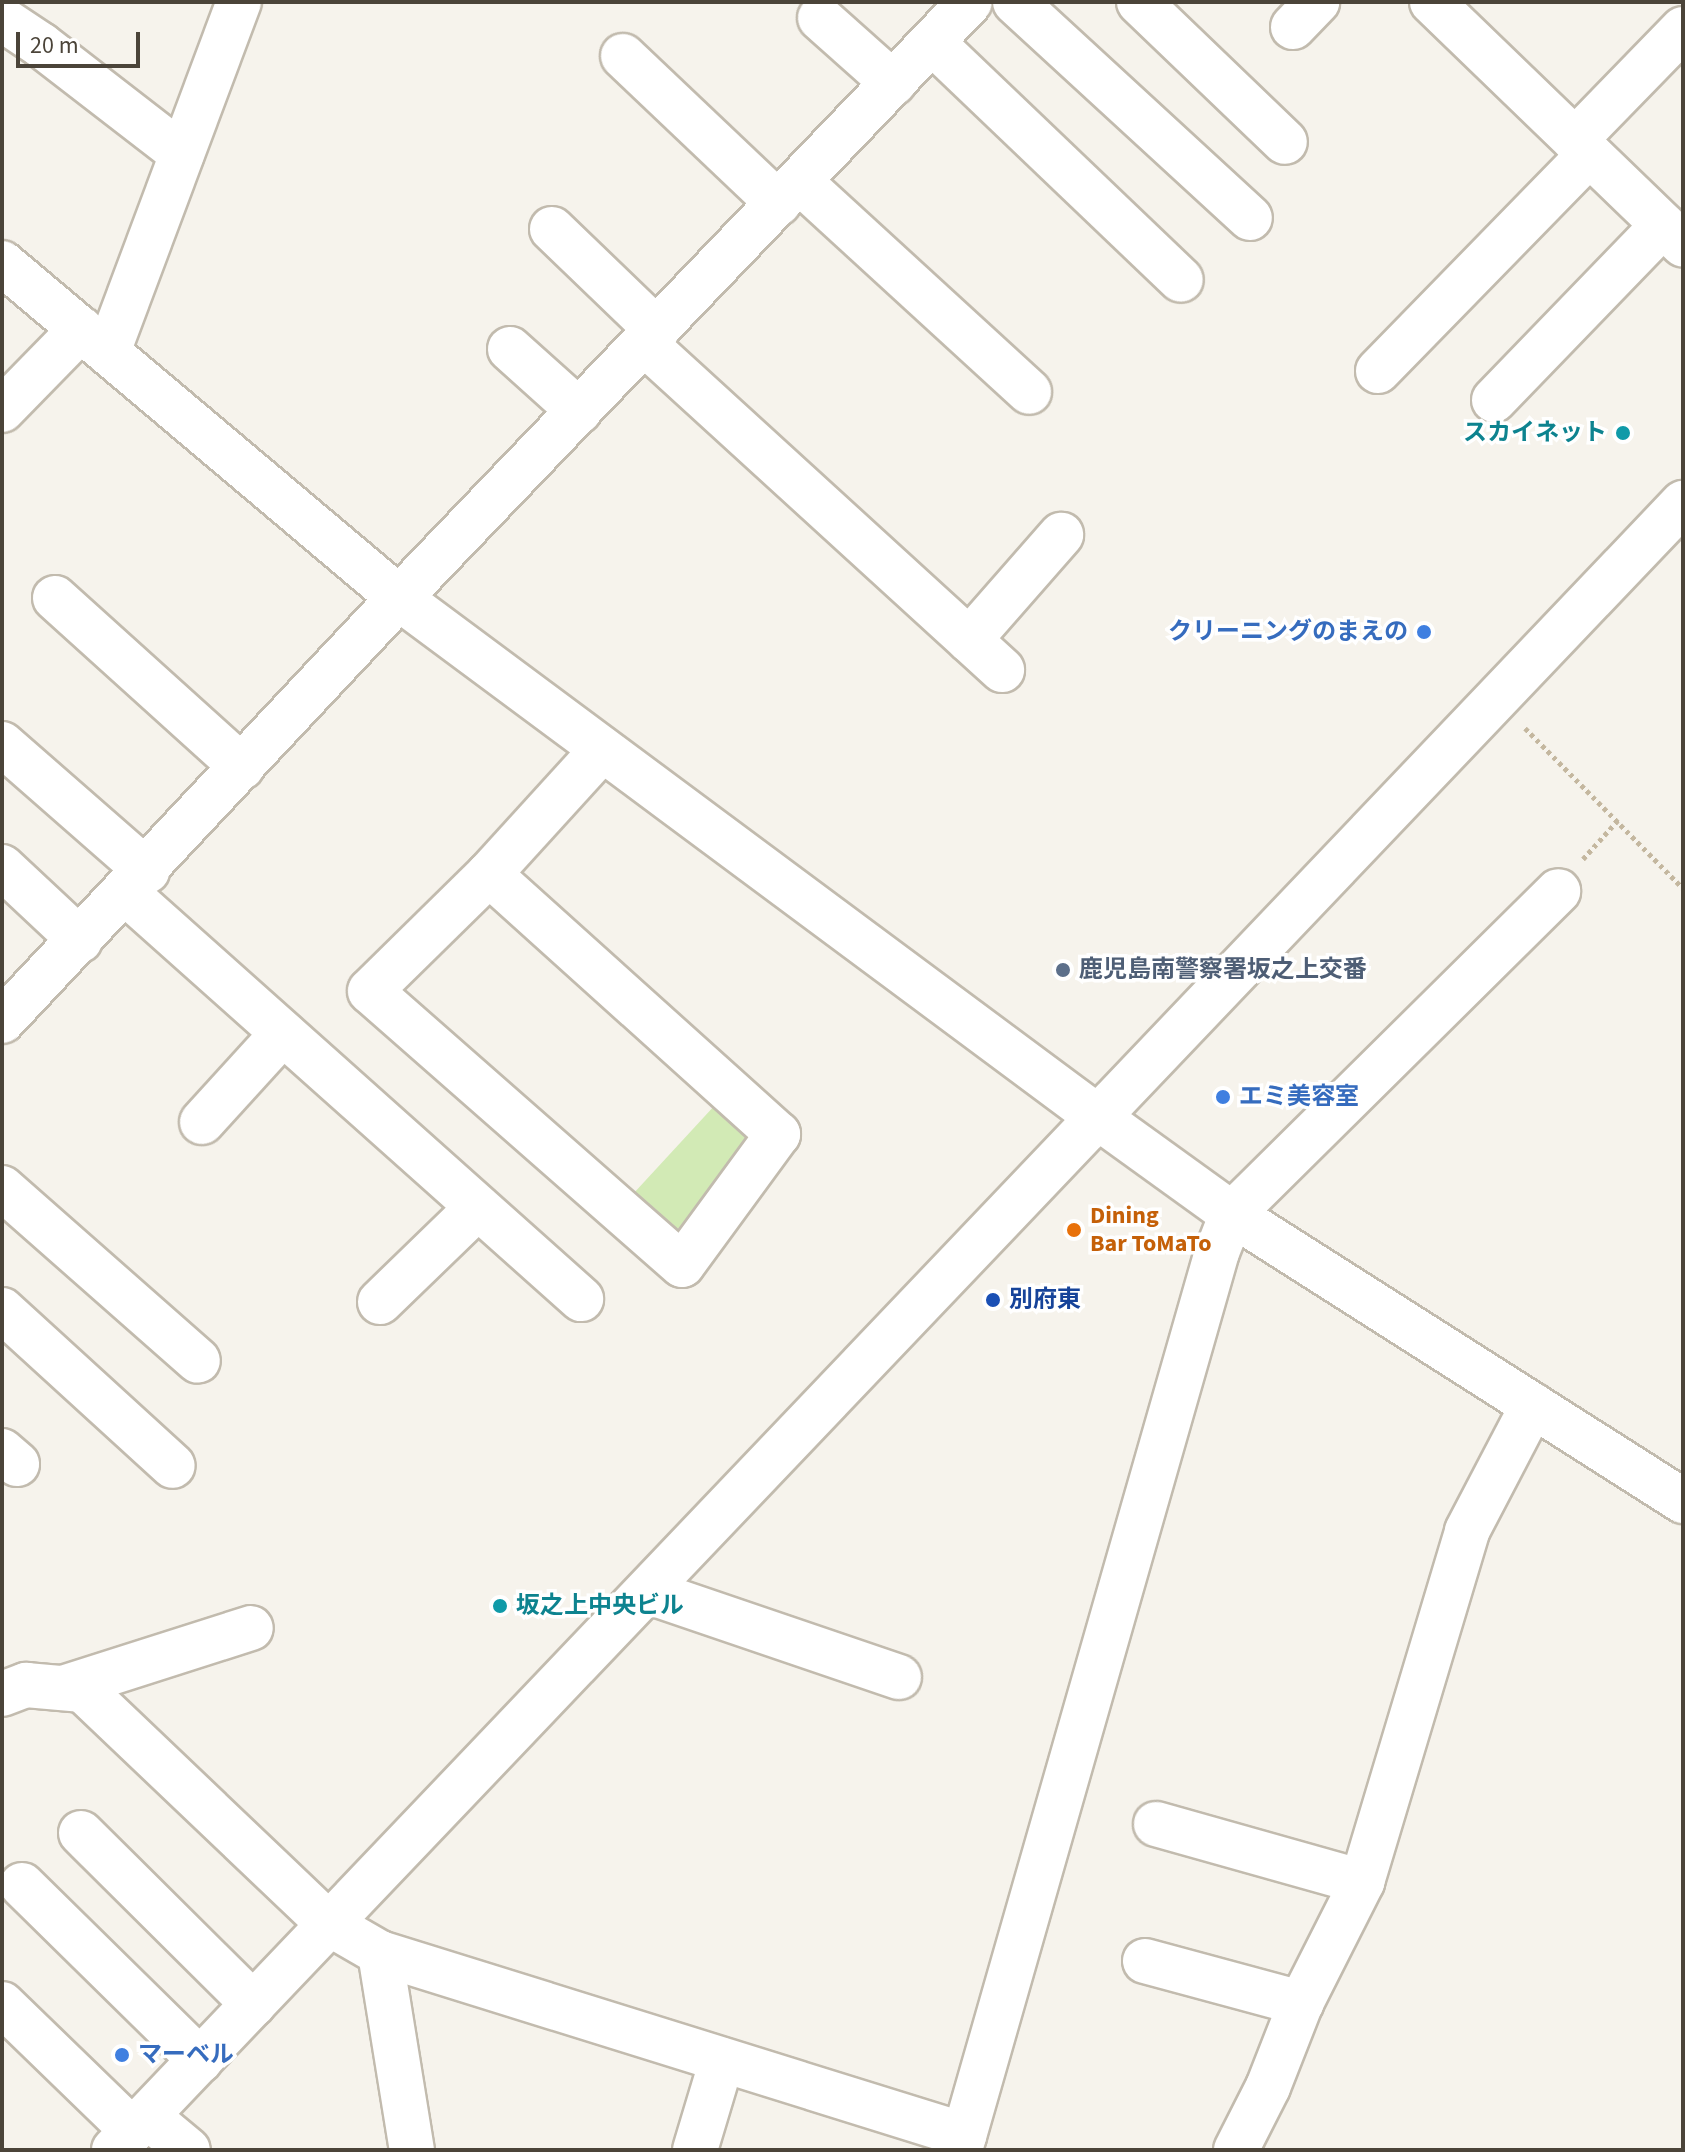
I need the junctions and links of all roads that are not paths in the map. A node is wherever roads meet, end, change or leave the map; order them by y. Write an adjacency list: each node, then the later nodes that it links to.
1 (237, 2): 14 (street)
2 (970, 2): 9 (street)
3 (1015, 2): 16 (street)
4 (1139, 2): 12 (street)
5 (1432, 2): 13 (street)
6 (820, 18): 11 (street)
7 (2, 19): 14 (street)
8 (1683, 29): 13 (street)
9 (932, 42): 11 (street); 20 (street)
10 (623, 56): 15 (street)
11 (893, 83): 15 (street)
12 (1285, 142)
13 (1582, 147): 18 (street); 24 (street)
14 (182, 154): 22 (street)
15 (788, 192): 21 (street); 25 (street)
16 (1250, 218)
17 (552, 229): 21 (street)
18 (1673, 235): 26 (street)
19 (2, 263): 22 (street)
20 (1181, 280)
21 (650, 336): 28 (street); 33 (street)
22 (94, 341): 27 (street); 32 (street)
23 (510, 349): 28 (street)
24 (1378, 371)
25 (1029, 392)
26 (1494, 400)
27 (2, 410)
28 (579, 411): 32 (street)
29 (1683, 503): 45 (street)
30 (1061, 535): 33 (street)
31 (55, 598): 37 (street)
32 (399, 598): 36 (street); 37 (street)
33 (969, 640): 34 (street)
34 (1002, 670)
35 (2, 744): 40 (street)
36 (602, 750): 39 (street); 45 (street)
37 (242, 767): 40 (street)
38 (2, 867): 42 (street)
39 (489, 874): 39 (street)
40 (136, 882): 42 (street); 44 (street)
41 (1558, 891): 49 (street)
42 (80, 940): 43 (street)
43 (5, 1011)
44 (283, 1033): 46 (street); 48 (street)
45 (1099, 1118): 49 (street); 57 (street)
46 (202, 1122)
47 (2, 1188): 53 (street)
48 (478, 1207): 50 (street); 51 (street)
49 (1232, 1214): 54 (street); 75 (street)
50 (581, 1299)
51 (380, 1302)
52 (2, 1310): 55 (street)
53 (192, 1341)
54 (1533, 1405): 56 (street); 64 (street)
55 (173, 1466)
56 (1683, 1501)
57 (649, 1592): 59 (street); 66 (street)
58 (251, 1628): 60 (street)
59 (899, 1677)
60 (63, 1688): 61 (street); 66 (street)
61 (2, 1694)
62 (1156, 1824): 64 (street)
63 (81, 1833): 71 (street)
64 (1362, 1882): 69 (street)
65 (22, 1885): 72 (street)
66 (328, 1923): 67 (street); 71 (street)
67 (380, 1953): 73 (street); 77 (street)
68 (1145, 1961): 69 (street)
69 (1301, 2003): 79 (street)
70 (2, 2004): 74 (street)
71 (253, 2004): 72 (street)
72 (200, 2060): 74 (street)
73 (722, 2060): 75 (street); 78 (street)
74 (131, 2132): 76 (street)
75 (962, 2143)
76 (188, 2150)
77 (412, 2150)
78 (695, 2150)
79 (1236, 2150)

